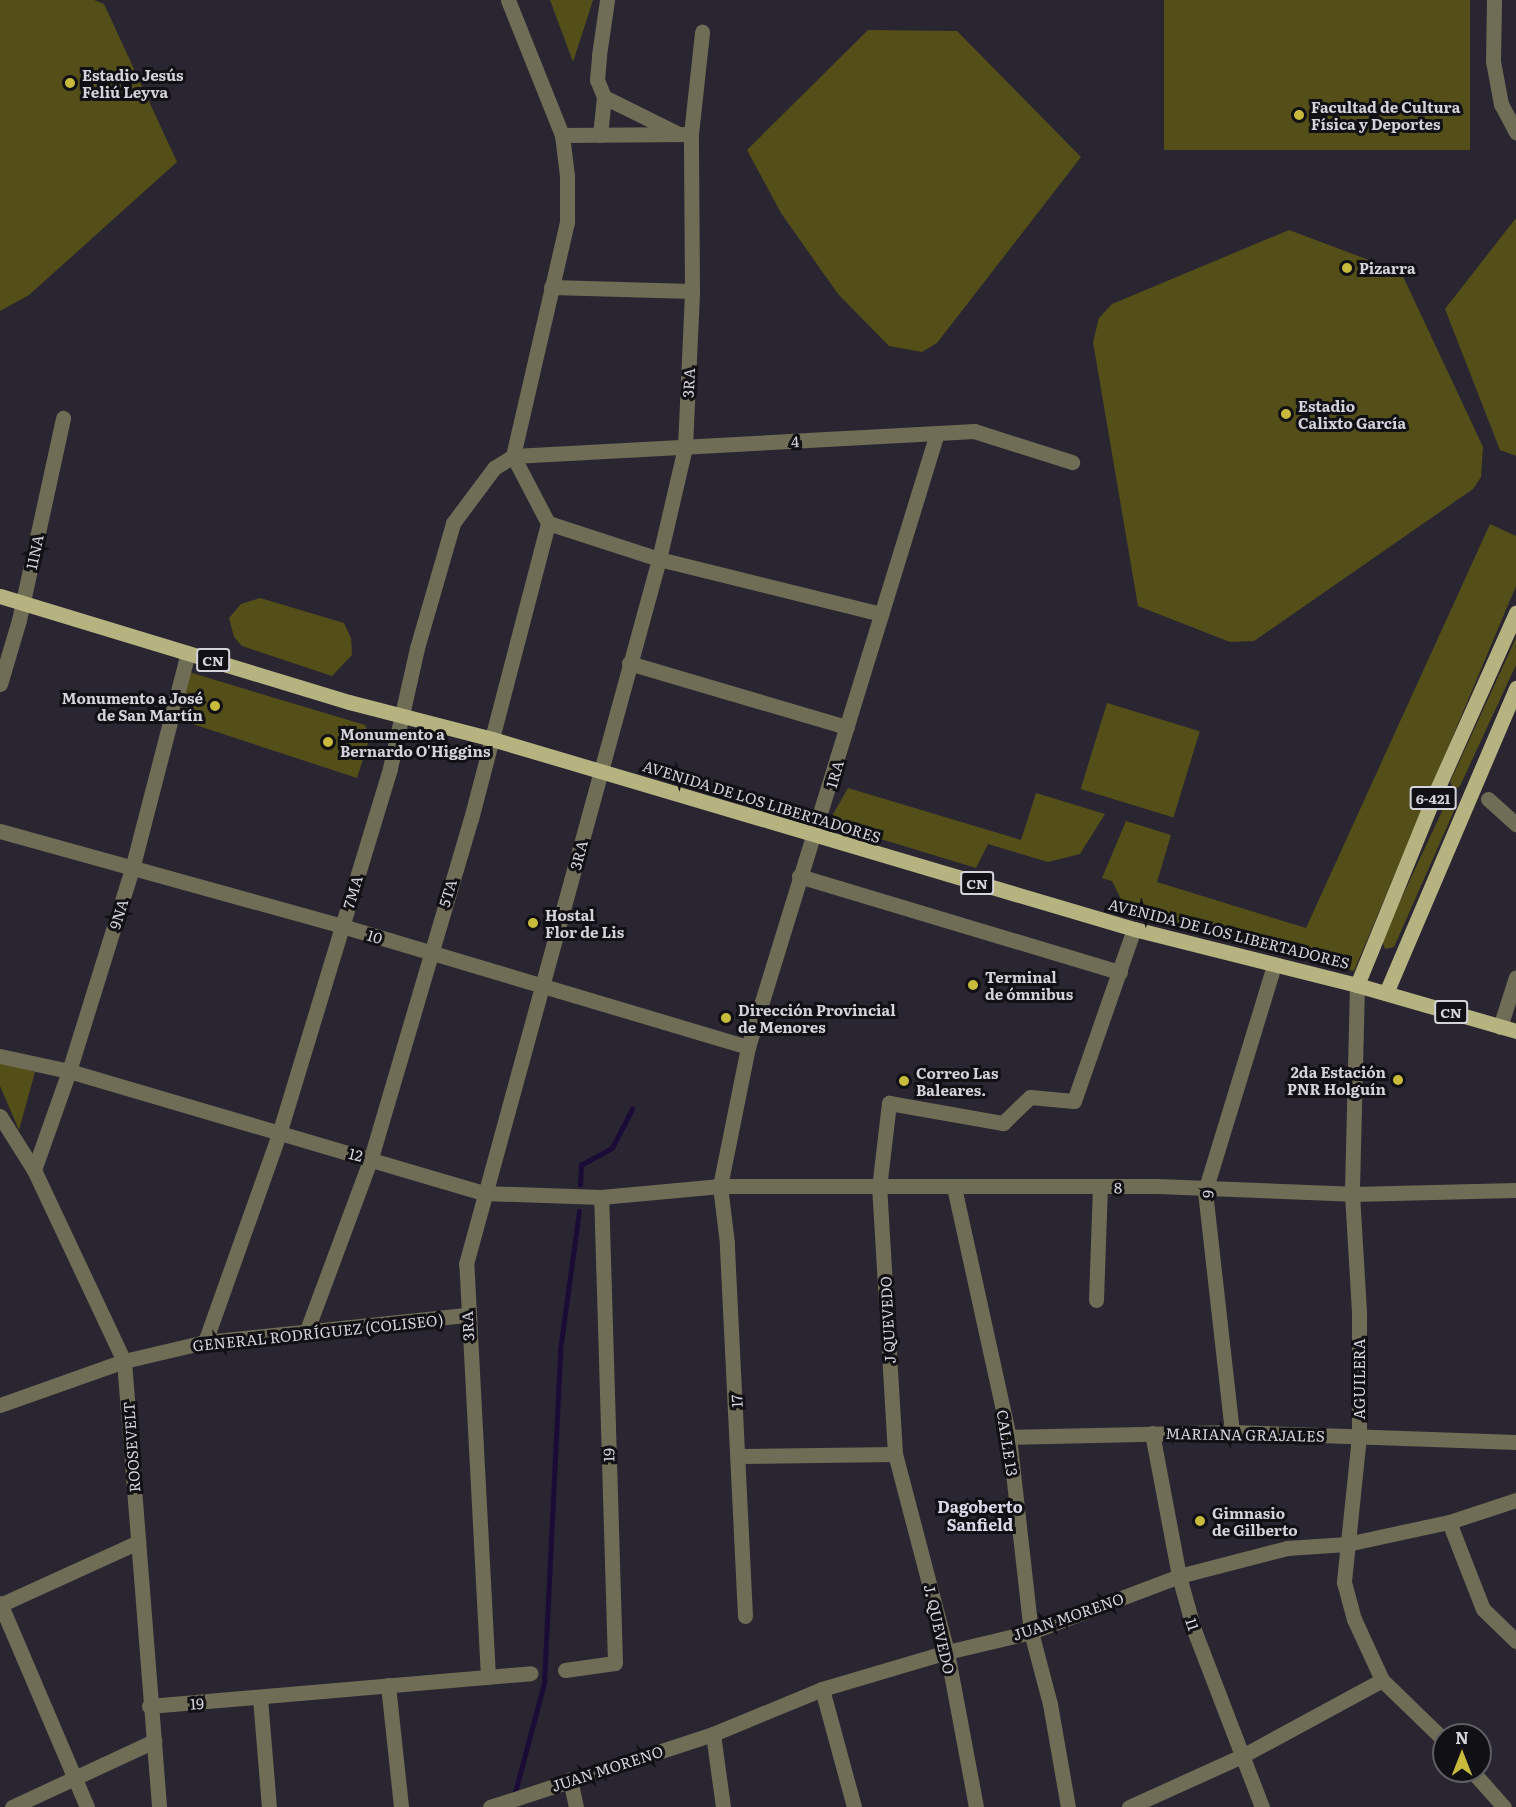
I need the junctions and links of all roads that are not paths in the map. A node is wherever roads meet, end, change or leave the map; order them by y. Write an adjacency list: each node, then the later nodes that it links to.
1 (508, 0): 8 (street)
2 (607, 0): 5 (street)
3 (1494, 0): 6 (street)
4 (702, 32): 7 (street, 3RA)
5 (604, 96): 7 (street); 9 (street)
6 (1516, 132)
7 (685, 134): 9 (street); 11 (street, 3RA)
8 (562, 135): 9 (street); 10 (street)
9 (600, 135)
10 (551, 287): 11 (street); 15 (street)
11 (692, 291): 14 (street, 3RA)
12 (63, 418): 20 (street, 11NA)
13 (938, 433): 14 (street, 4); 16 (street, 4); 22 (street, 1RA)
14 (685, 447): 15 (street, 4); 18 (street, 3RA)
15 (513, 456): 17 (street); 27 (street, 7MA)
16 (1072, 462)
17 (548, 523): 18 (street); 29 (street, 5TA)
18 (659, 559): 22 (street); 24 (street, 3RA)
19 (0, 596): 20 (main road, AVENIDA DE LOS LIBERTADORES / CN)
20 (22, 603): 23 (main road, AVENIDA DE LOS LIBERTADORES / CN); 25 (street, 11NA)
21 (1516, 613): 43 (main road, 6-421)
22 (881, 614): 28 (street, 1RA)
23 (188, 653): 27 (main road, AVENIDA DE LOS LIBERTADORES / CN); 35 (street, 9NA)
24 (629, 663): 28 (street); 30 (street, 3RA)
25 (0, 684)
26 (1516, 688): 45 (main road, 6-421)
27 (403, 716): 29 (main road, AVENIDA DE LOS LIBERTADORES / CN); 37 (street, 7MA)
28 (847, 727): 34 (street, 1RA)
29 (492, 739): 30 (main road, AVENIDA DE LOS LIBERTADORES / CN); 39 (street, 5TA)
30 (599, 772): 34 (main road, AVENIDA DE LOS LIBERTADORES / CN); 44 (street, 3RA)
31 (1488, 799): 32 (street)
32 (1516, 824)
33 (0, 831): 35 (street, 10)
34 (812, 835): 36 (street, 1RA); 38 (main road, AVENIDA DE LOS LIBERTADORES / CN)
35 (132, 869): 37 (street, 10); 50 (street, 9NA)
36 (799, 876): 41 (street); 48 (street, 1RA)
37 (342, 926): 39 (street, 10); 52 (street, 7MA)
38 (1134, 929): 40 (main road, AVENIDA DE LOS LIBERTADORES / CN); 41 (street)
39 (429, 953): 44 (street, 10); 53 (street, 5TA)
40 (1274, 965): 43 (main road, AVENIDA DE LOS LIBERTADORES / CN); 60 (street, 9)
41 (1120, 972): 56 (street, J QUEVEDO)
42 (1516, 977): 46 (street)
43 (1357, 985): 45 (main road, AVENIDA DE LOS LIBERTADORES / CN); 62 (street, AGUILERA)
44 (543, 988): 48 (street, 10); 61 (street, 3RA)
45 (1386, 993): 46 (main road, AVENIDA DE LOS LIBERTADORES / CN)
46 (1500, 1027): 47 (main road, AVENIDA DE LOS LIBERTADORES / CN)
47 (1516, 1031)
48 (748, 1047): 55 (street, 1RA)
49 (0, 1056): 50 (street, 12)
50 (69, 1071): 52 (street, 12); 54 (street, 9NA)
51 (1, 1121): 54 (street, ROOSEVELT)
52 (279, 1134): 53 (street, 12); 67 (street, 7MA)
53 (370, 1158): 61 (street, 12); 66 (street, 5TA)
54 (34, 1170): 68 (street, ROOSEVELT)
55 (720, 1186): 56 (street, 8); 63 (street, 12); 76 (street, 17)
56 (879, 1186): 57 (street, 8); 75 (street, J QUEVEDO)
57 (954, 1187): 58 (street, 8); 73 (street, CALLE 13)
58 (1100, 1187): 60 (street, 8); 64 (street)
59 (1516, 1190): 62 (street, 8)
60 (1205, 1191): 62 (street, 8); 70 (street, 9)
61 (484, 1193): 63 (street, 12); 65 (street, 3RA)
62 (1352, 1194): 72 (street, AGUILERA)
63 (601, 1197): 87 (street, 19)
64 (1096, 1300)
65 (466, 1315): 66 (street, GENERAL RODRÍGUEZ (COLISEO)); 89 (street, 3RA)
66 (307, 1330): 67 (street, GENERAL RODRÍGUEZ (COLISEO))
67 (205, 1342): 68 (street, GENERAL RODRÍGUEZ (COLISEO))
68 (124, 1360): 69 (street, GENERAL RODRÍGUEZ (COLISEO)); 79 (street, ROOSEVELT)
69 (0, 1405)
70 (1232, 1432): 71 (street, MARIANA GRAJALES); 72 (street, MARIANA GRAJALES)
71 (1152, 1433): 73 (street, MARIANA GRAJALES); 81 (street, 11)
72 (1359, 1436): 74 (street, MARIANA GRAJALES); 80 (street, AGUILERA)
73 (1009, 1437): 84 (street, CALLE 13)
74 (1516, 1442)
75 (895, 1454): 76 (street); 86 (street, J. QUEVEDO)
76 (739, 1456): 83 (street, 17)
77 (1516, 1500): 78 (street, JUAN MORENO)
78 (1449, 1522): 80 (street, JUAN MORENO); 85 (street)
79 (138, 1542): 82 (street); 94 (street, ROOSEVELT)
80 (1347, 1544): 81 (street, JUAN MORENO); 90 (street, AGUILERA)
81 (1179, 1576): 84 (street, JUAN MORENO); 98 (street, 11)
82 (0, 1604): 99 (street)
83 (745, 1616)
84 (1031, 1632): 86 (street, JUAN MORENO); 113 (street, CALLE 13)
85 (1516, 1641)
86 (947, 1652): 92 (street, JUAN MORENO); 112 (street, J. QUEVEDO)
87 (565, 1670)
88 (531, 1673): 89 (street, 19)
89 (488, 1677): 91 (street, 19)
90 (1382, 1680): 95 (street, AGUILERA); 98 (street)
91 (388, 1685): 93 (street, 19); 108 (street)
92 (822, 1689): 96 (street, JUAN MORENO); 111 (street)
93 (260, 1698): 94 (street, 19); 107 (street)
94 (149, 1706): 97 (street, ROOSEVELT)
95 (1432, 1728)
96 (713, 1734): 100 (street, JUAN MORENO); 110 (street)
97 (154, 1741): 99 (street); 106 (street, ROOSEVELT)
98 (1244, 1755): 114 (street); 115 (street, 11)
99 (72, 1778): 104 (street); 105 (street)
100 (570, 1779): 103 (street, JUAN MORENO); 109 (street)
101 (1483, 1783): 116 (street)
102 (1516, 1800): 117 (street)
103 (493, 1806)
104 (12, 1807)
105 (87, 1807)
106 (159, 1807)
107 (269, 1807)
108 (401, 1807)
109 (576, 1807)
110 (723, 1807)
111 (854, 1807)
112 (976, 1807)
113 (1068, 1807)
114 (1129, 1807)
115 (1262, 1807)
116 (1504, 1807)
117 (1510, 1807)

